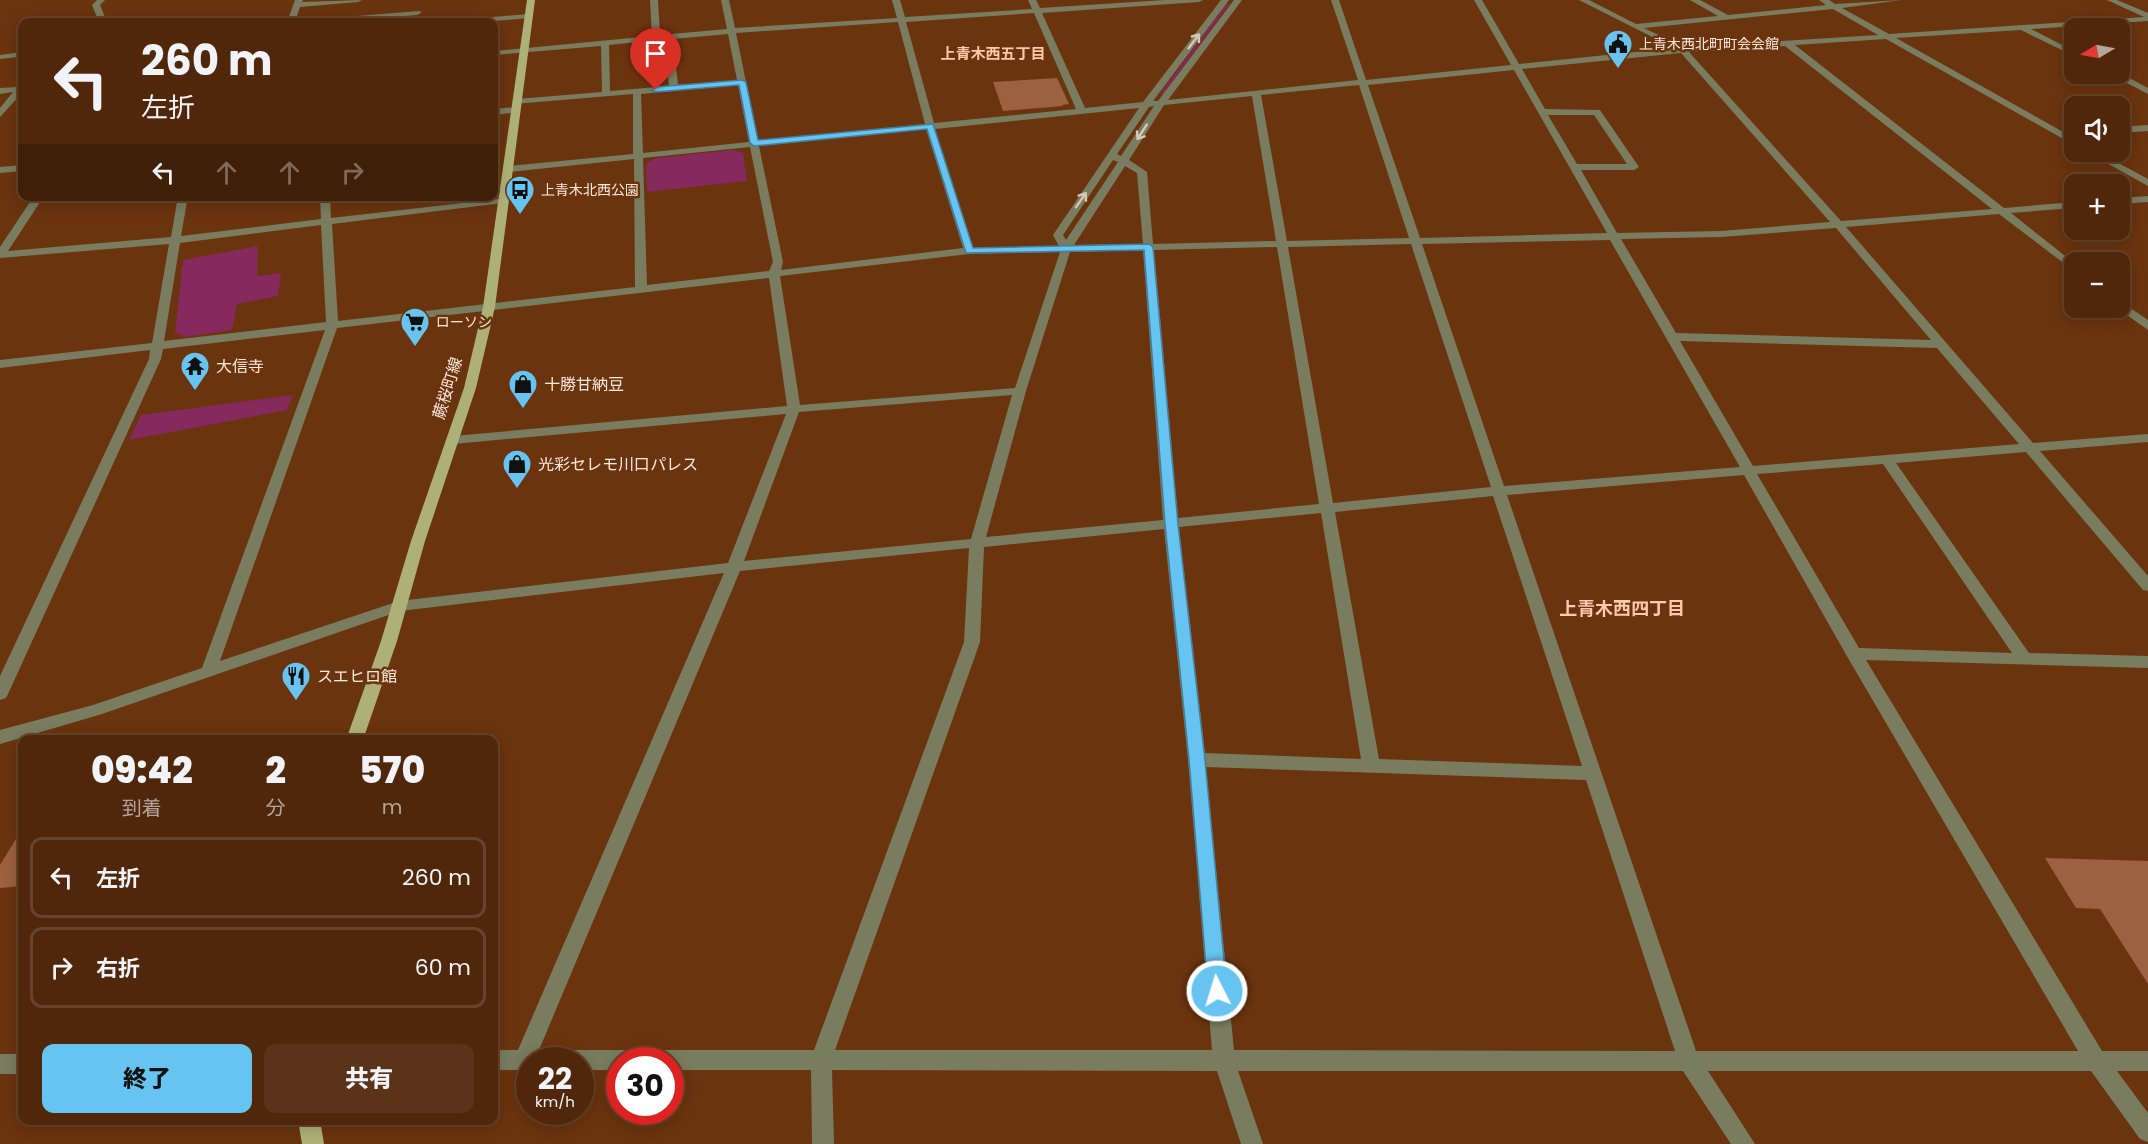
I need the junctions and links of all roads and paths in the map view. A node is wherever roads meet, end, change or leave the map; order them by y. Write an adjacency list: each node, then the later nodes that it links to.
1 (100, 0): 26 (street)
2 (358, 0): 18 (street)
3 (531, 0): 23 (main road, 蕨桜町線)
4 (654, 0): 37 (street)
5 (725, 0): 34 (street)
6 (896, 0): 31 (street)
7 (1032, 0): 21 (street)
8 (1198, 0): 21 (street)
9 (1225, 0): 59 (street, one-way to 9)
10 (1238, 0): 58 (street)
11 (1335, 0): 48 (street)
12 (1478, 0): 46 (street)
13 (1583, 0): 32 (street)
14 (1694, 0): 24 (street)
15 (1823, 0): 20 (street)
16 (1898, 0): 20 (street)
17 (2111, 0): 25 (street)
18 (298, 3): 27 (street)
19 (1763, 4): 22 (street)
20 (1834, 6): 22 (street); 35 (street)
21 (1037, 11): 31 (street); 62 (street)
22 (1778, 12): 24 (street)
23 (529, 16): 30 (street); 41 (main road, 蕨桜町線)
24 (1727, 17): 32 (street)
25 (2148, 17): 33 (street)
26 (101, 18)
27 (292, 18)
28 (344, 18): 29 (street)
29 (414, 18)
30 (498, 19)
31 (901, 20): 34 (street); 65 (street)
32 (1636, 26): 42 (street)
33 (2020, 26): 35 (street); 40 (street)
34 (731, 32): 36 (street); 47 (street)
35 (1887, 35): 39 (street); 68 (street)
36 (669, 37): 37 (street); 50 (street)
37 (656, 38): 38 (street)
38 (605, 43): 41 (street); 57 (street)
39 (1786, 43): 42 (street); 87 (street)
40 (2064, 49)
41 (525, 50): 43 (street); 60 (main road, 蕨桜町線)
42 (1683, 50): 46 (street); 89 (street)
43 (498, 53)
44 (18, 55): 45 (street)
45 (0, 57)
46 (1515, 67): 48 (street); 63 (street)
47 (742, 82): 50 (street); 69 (street)
48 (1363, 82): 55 (street); 92 (street)
49 (2130, 82): 53 (street)
50 (674, 88): 54 (street)
51 (18, 89): 52 (street)
52 (0, 91)
53 (2148, 91)
54 (637, 92): 57 (street); 70 (street)
55 (1256, 93): 58 (street); 93 (street)
56 (18, 94): 64 (street)
57 (606, 94): 60 (street)
58 (1161, 103): 59 (street); 71 (street, one-way to 71)
59 (1146, 104): 62 (street); 71 (street)
60 (516, 106): 61 (street); 75 (main road, 蕨桜町線)
61 (498, 111)
62 (1082, 111): 65 (street)
63 (1542, 112): 73 (street); 73 (street)
64 (0, 114)
65 (930, 126): 69 (street); 96 (street)
66 (2148, 128): 67 (street)
67 (2130, 129)
68 (2062, 135)
69 (754, 143): 70 (street); 99 (street)
70 (639, 155): 75 (street); 100 (street)
71 (1118, 158): 94 (street); 95 (street); 95 (street, one-way to 71)
72 (2110, 162): 77 (street)
73 (1575, 167): 90 (street)
74 (18, 168): 76 (street)
75 (508, 169): 79 (main road, 蕨桜町線)
76 (0, 170)
77 (2148, 183)
78 (2148, 199): 80 (street)
79 (503, 200): 85 (street); 101 (main road, 蕨桜町線)
80 (2130, 200)
81 (36, 201): 97 (street)
82 (182, 201): 91 (street)
83 (326, 201): 88 (street)
84 (494, 201): 88 (street)
85 (498, 201)
86 (2064, 206): 87 (street)
87 (2002, 210): 89 (street); 98 (street)
88 (328, 220): 91 (street); 103 (street)
89 (1838, 224): 90 (street); 106 (street)
90 (1616, 236): 92 (street); 105 (street)
91 (177, 240): 97 (street); 107 (street)
92 (1415, 241): 93 (street); 116 (street)
93 (1283, 244): 94 (street); 117 (street)
94 (1149, 247): 95 (street); 118 (street)
95 (1066, 249): 96 (street); 109 (street)
96 (969, 251): 99 (street)
97 (0, 255)
98 (2064, 260)
99 (774, 273): 100 (street); 110 (street)
100 (641, 289): 101 (street)
101 (489, 308): 103 (street); 112 (main road, 蕨桜町線)
102 (2130, 312): 104 (street)
103 (332, 326): 107 (street); 126 (street)
104 (2148, 327)
105 (1673, 337): 106 (street); 115 (street)
106 (1940, 344): 113 (street)
107 (158, 346): 108 (street); 127 (street)
108 (0, 364)
109 (1020, 391): 110 (street); 119 (street)
110 (794, 409): 112 (street); 120 (street)
111 (2148, 438): 113 (street)
112 (453, 440): 122 (main road, 蕨桜町線)
113 (2029, 448): 114 (street); 121 (street)
114 (1887, 459): 115 (street); 124 (street)
115 (1750, 470): 116 (street); 123 (street)
116 (1498, 491): 117 (street); 132 (street)
117 (1327, 508): 118 (street); 131 (street)
118 (1171, 524): 119 (street); 130 (street)
119 (977, 543): 120 (street); 137 (street)
120 (734, 567): 122 (street); 133 (street)
121 (2148, 586)
122 (399, 606): 126 (street); 128 (main road, 蕨桜町線)
123 (1854, 654): 124 (street); 139 (street)
124 (2025, 659): 125 (street)
125 (2148, 662)
126 (209, 670): 129 (street)
127 (0, 694)
128 (356, 735)
129 (0, 737)
130 (1197, 760): 131 (street); 138 (street)
131 (1371, 765): 132 (street)
132 (1592, 773): 141 (street)
133 (530, 1047)
134 (516, 1059): 136 (street)
135 (594, 1059): 137 (street)
136 (498, 1060)
137 (821, 1060): 138 (street); 145 (street)
138 (1224, 1061): 141 (street); 146 (street)
139 (2096, 1061): 140 (street); 141 (street); 143 (street)
140 (2148, 1061)
141 (1689, 1062): 147 (street)
142 (310, 1125): 144 (main road)
143 (2148, 1131)
144 (313, 1144)
145 (823, 1144)
146 (1252, 1144)
147 (1744, 1144)

